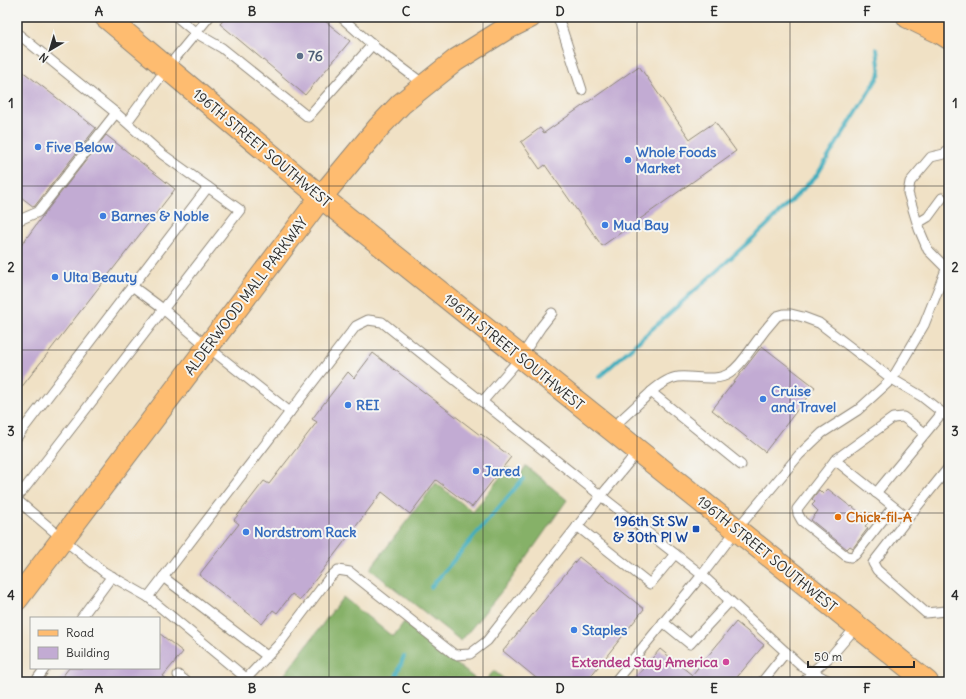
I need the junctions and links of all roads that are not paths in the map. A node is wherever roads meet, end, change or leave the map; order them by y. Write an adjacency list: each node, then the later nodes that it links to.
1 (106, 17): 12 (main road, 196TH STREET SOUTHWEST)
2 (177, 17): 9 (lane)
3 (209, 17): 9 (lane)
4 (341, 17): 11 (lane)
5 (530, 17): 13 (main road, ALDERWOOD MALL PARKWAY)
6 (558, 17): 14 (lane)
7 (908, 17): 10 (main road)
8 (17, 33): 15 (lane)
9 (196, 33): 11 (lane); 12 (lane)
10 (949, 38)
11 (373, 44): 13 (lane)
12 (167, 68): 16 (lane); 19 (main road, 196TH STREET SOUTHWEST)
13 (425, 85): 19 (main road, ALDERWOOD MALL PARKWAY)
14 (582, 90)
15 (116, 113): 16 (lane); 21 (lane)
16 (127, 122): 18 (lane)
17 (949, 150): 22 (lane)
18 (208, 187): 24 (lane); 25 (lane)
19 (321, 197): 27 (main road, ALDERWOOD MALL PARKWAY); 28 (main road, 196TH STREET SOUTHWEST)
20 (942, 198): 22 (lane)
21 (17, 221)
22 (918, 223): 23 (lane)
23 (948, 266): 29 (lane)
24 (132, 286): 25 (lane); 36 (lane)
25 (163, 309): 27 (lane); 43 (lane)
26 (552, 313): 28 (lane)
27 (208, 347): 32 (lane); 48 (main road, ALDERWOOD MALL PARKWAY)
28 (521, 357): 31 (lane); 34 (main road, 196TH STREET SOUTHWEST)
29 (892, 379): 30 (lane); 33 (lane); 47 (lane)
30 (651, 392): 34 (lane); 39 (lane)
31 (482, 402): 32 (lane); 42 (lane)
32 (290, 412): 52 (lane)
33 (947, 415): 35 (lane)
34 (611, 429): 37 (main road, 196TH STREET SOUTHWEST)
35 (925, 433): 38 (lane); 41 (lane)
36 (17, 437)
37 (638, 451): 42 (lane); 47 (main road, 196TH STREET SOUTHWEST)
38 (835, 460): 41 (lane); 44 (lane)
39 (741, 465)
40 (949, 467): 45 (lane)
41 (876, 493): 44 (lane)
42 (601, 496): 46 (lane); 49 (lane)
43 (17, 498): 48 (lane)
44 (894, 507): 45 (lane)
45 (908, 518): 56 (lane)
46 (577, 526): 49 (lane); 61 (lane)
47 (737, 530): 51 (lane); 59 (main road, 196TH STREET SOUTHWEST)
48 (63, 539): 50 (lane); 54 (main road, ALDERWOOD MALL PARKWAY)
49 (675, 554): 51 (lane)
50 (112, 576): 53 (lane); 57 (lane)
51 (702, 576): 55 (lane); 58 (lane)
52 (163, 577): 53 (lane); 61 (lane)
53 (148, 597): 65 (lane)
54 (17, 599)
55 (730, 601): 58 (lane); 60 (lane)
56 (949, 613)
57 (82, 617)
58 (664, 622): 68 (lane)
59 (857, 626): 63 (lane); 72 (main road, 196TH STREET SOUTHWEST)
60 (786, 652): 63 (lane); 69 (lane)
61 (267, 656): 65 (lane)
62 (44, 669): 66 (lane)
63 (812, 672): 70 (lane); 71 (lane)
64 (178, 675): 67 (lane)
65 (245, 680)
66 (35, 682)
67 (187, 682)
68 (621, 682)
69 (762, 682)
70 (804, 682)
71 (831, 682)
72 (927, 682)

